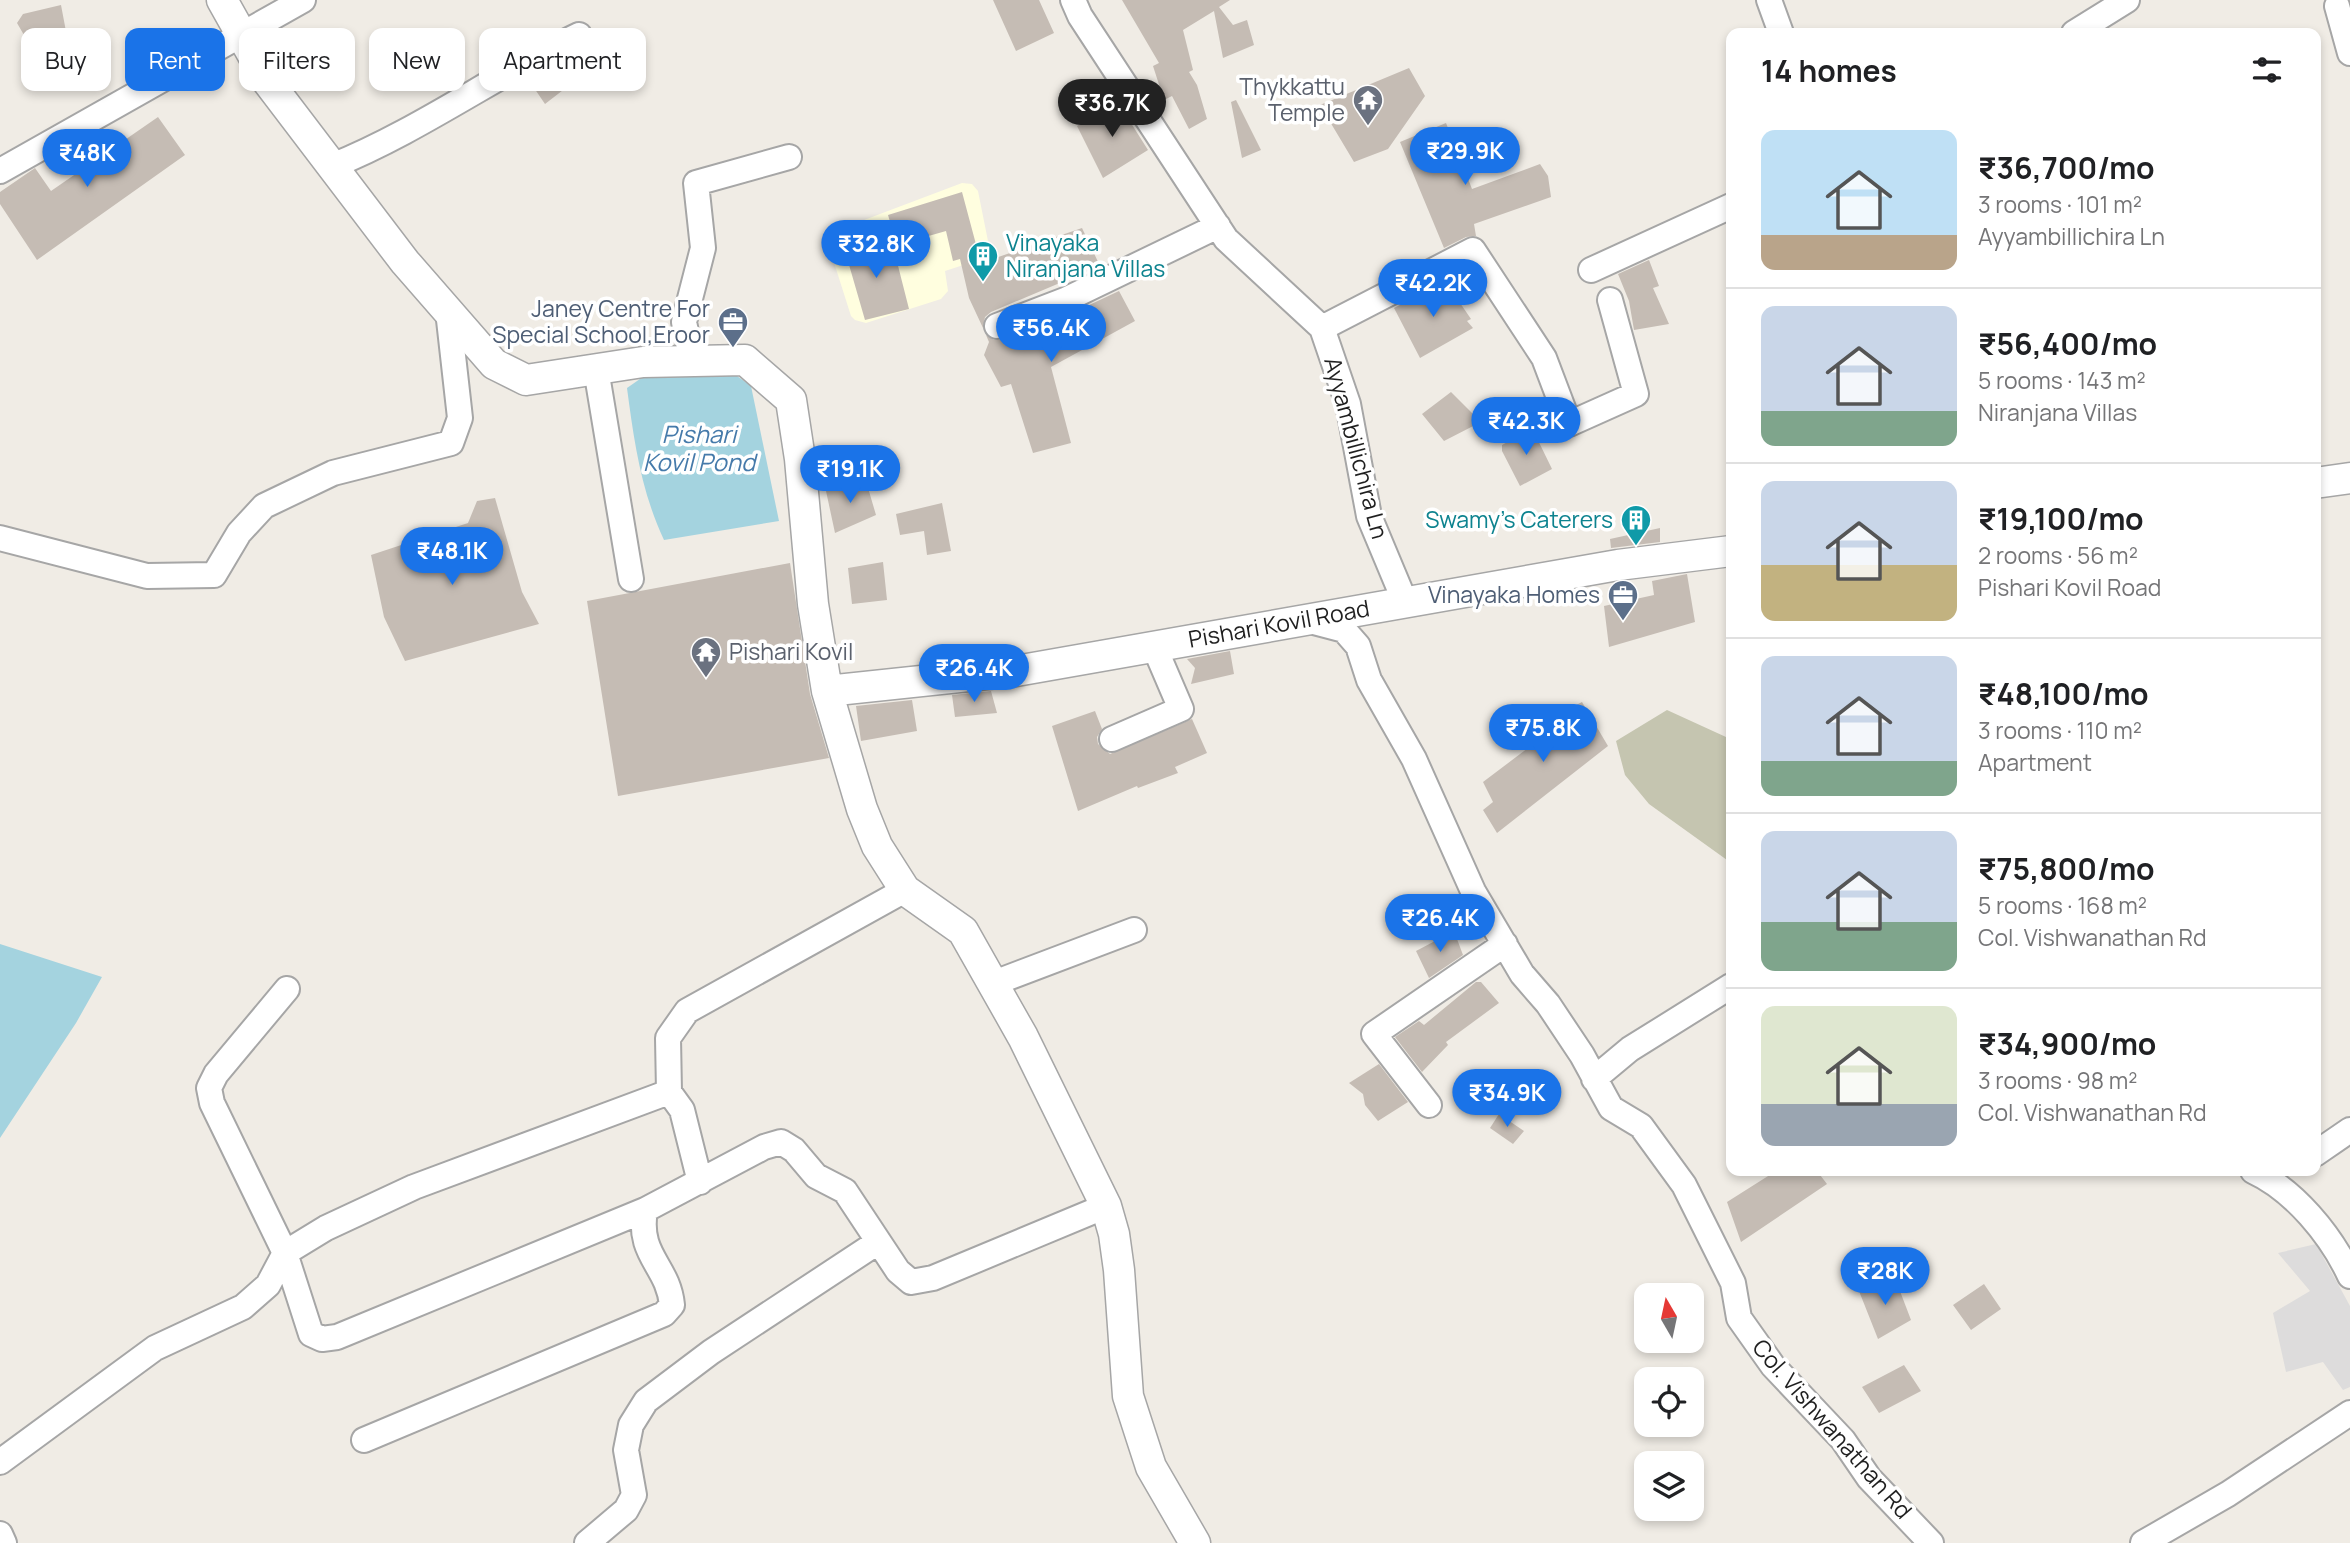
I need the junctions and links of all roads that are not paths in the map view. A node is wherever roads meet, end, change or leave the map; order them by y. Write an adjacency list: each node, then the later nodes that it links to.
1 (222, 0): 10 (street)
2 (303, 0): 7 (street)
3 (1073, 0): 19 (street, Ayyambillichira Ln)
4 (1769, 0): 8 (street)
5 (2127, 0): 9 (street)
6 (2337, 6): 12 (street)
7 (256, 28)
8 (1779, 28)
9 (2082, 28)
10 (239, 31)
11 (239, 38): 17 (street)
12 (2350, 53)
13 (479, 90): 16 (street)
14 (275, 91): 16 (street)
15 (789, 157): 25 (street)
16 (332, 166): 22 (street)
17 (0, 171)
18 (1726, 208): 20 (street)
19 (1218, 226): 23 (street); 24 (street, Ayyambillichira Ln)
20 (1591, 270)
21 (1610, 300): 24 (street)
22 (448, 311): 26 (street); 29 (street)
23 (997, 326)
24 (1322, 328): 32 (street, Ayyambillichira Ln)
25 (692, 361): 26 (street); 35 (street)
26 (596, 369): 31 (street)
27 (2350, 478): 28 (street)
28 (2321, 482)
29 (0, 538)
30 (1726, 552): 32 (street, Pishari Kovil Road)
31 (631, 579)
32 (1405, 602): 33 (street, Pishari Kovil Road)
33 (1302, 619): 34 (street, Pishari Kovil Road); 39 (street, Col. Vishwanathan Rd)
34 (1154, 646): 35 (street, Pishari Kovil Road); 36 (street)
35 (827, 691): 37 (street)
36 (1112, 739)
37 (905, 890): 40 (street); 44 (street)
38 (1134, 930): 40 (street)
39 (1505, 944): 43 (street, Col. Vishwanathan Rd); 45 (street)
40 (994, 984): 50 (street)
41 (287, 989): 53 (street)
42 (1726, 989): 43 (street)
43 (1594, 1079): 62 (street, Col. Vishwanathan Rd)
44 (669, 1092): 49 (street); 53 (street)
45 (1429, 1105)
46 (2350, 1130): 47 (street)
47 (2321, 1150)
48 (2264, 1176): 54 (street)
49 (700, 1182): 51 (street); 52 (street)
50 (1106, 1206): 52 (street); 61 (street)
51 (645, 1210): 53 (street); 56 (street)
52 (878, 1242): 60 (street)
53 (285, 1253): 57 (street)
54 (2350, 1276)
55 (2350, 1413): 63 (street)
56 (364, 1440)
57 (0, 1462)
58 (0, 1534): 59 (street)
59 (4, 1543)
60 (587, 1543)
61 (1195, 1543)
62 (1931, 1543)
63 (2143, 1543)

